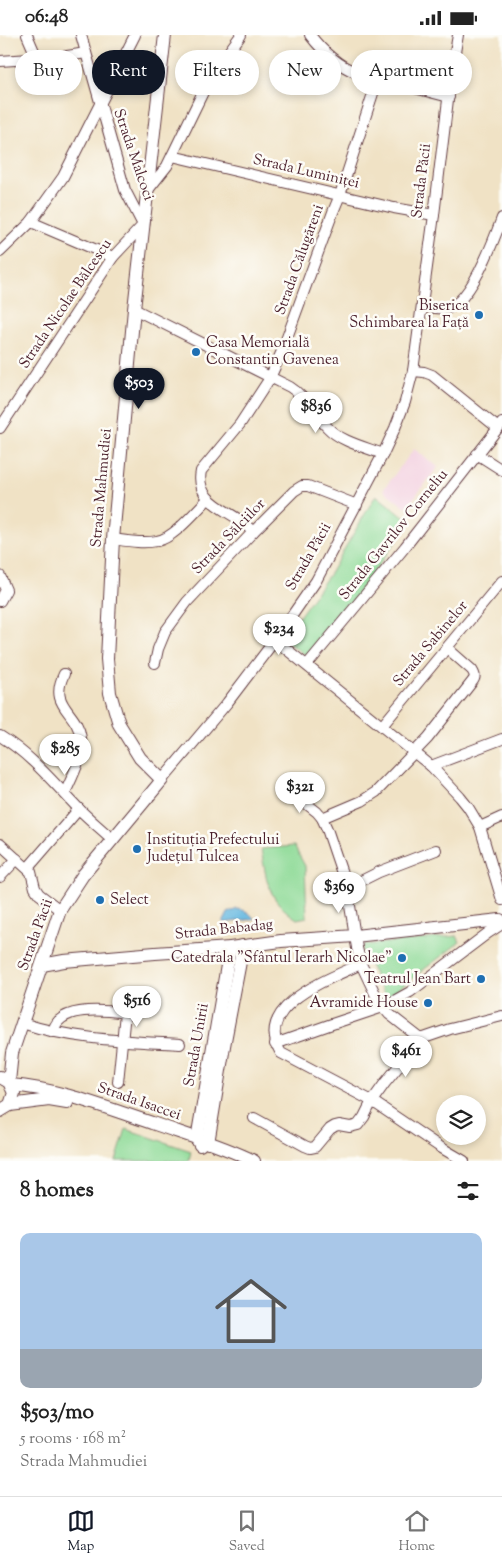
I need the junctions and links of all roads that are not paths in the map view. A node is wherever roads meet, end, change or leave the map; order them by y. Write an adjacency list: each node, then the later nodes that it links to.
1 (27, 35): 8 (street)
2 (81, 35): 9 (street, Strada Malcoci)
3 (135, 35): 17 (street)
4 (166, 35): 19 (main road, Strada Mahmudiei)
5 (241, 35): 18 (street)
6 (310, 35): 13 (street)
7 (458, 35): 16 (street, Strada Păcii)
8 (34, 50)
9 (86, 53): 10 (street); 17 (street, Strada Malcoci)
10 (82, 54)
11 (15, 60): 12 (street)
12 (0, 61)
13 (351, 69)
14 (372, 95): 20 (street, Strada Călugăreni)
15 (442, 95): 16 (street)
16 (449, 97): 21 (street, Strada Păcii)
17 (100, 104): 23 (street); 24 (street, Strada Malcoci)
18 (172, 156): 19 (street); 20 (street, Strada Luminiței)
19 (148, 190): 24 (main road, Strada Mahmudiei)
20 (340, 195): 21 (street, Strada Luminiței); 30 (street, Strada Călugăreni)
21 (434, 215): 27 (street, Strada Păcii)
22 (502, 218): 27 (street)
23 (31, 222): 25 (street); 26 (street)
24 (143, 225): 26 (street, Strada Nicolae Bălcescu); 28 (main road, Strada Mahmudiei)
25 (0, 252)
26 (113, 257): 32 (street, Strada Nicolae Bălcescu)
27 (422, 307): 29 (street, Strada Păcii)
28 (134, 309): 30 (street); 39 (main road, Strada Mahmudiei)
29 (412, 371): 31 (street); 33 (street, Strada Păcii)
30 (270, 377): 33 (street); 36 (street, Strada Călugăreni)
31 (500, 425): 34 (street, Strada Gavrilov Corneliu)
32 (0, 428)
33 (383, 454): 37 (street, Strada Păcii)
34 (477, 454): 35 (street); 46 (street, Strada Gavrilov Corneliu)
35 (502, 470)
36 (208, 499): 38 (street); 39 (street)
37 (357, 505): 38 (street, Strada Sălciilor); 43 (street, Strada Păcii)
38 (253, 532): 45 (street, Strada Sălciilor)
39 (114, 539): 53 (main road, Strada Mahmudiei)
40 (0, 575): 42 (street)
41 (502, 581): 44 (street, Strada Sabinelor)
42 (0, 601)
43 (275, 640): 46 (street); 53 (street, Strada Păcii)
44 (447, 648): 48 (street, Strada Sabinelor); 51 (street)
45 (155, 663)
46 (308, 665): 48 (street)
47 (64, 674): 54 (street)
48 (382, 727): 51 (street)
49 (0, 736): 54 (street)
50 (502, 739): 52 (street)
51 (414, 753): 52 (street); 58 (street)
52 (431, 766): 59 (street)
53 (162, 780): 60 (main road, Strada Păcii)
54 (65, 793): 56 (street)
55 (294, 794): 58 (street)
56 (80, 809): 60 (street); 64 (street)
57 (502, 817): 59 (street)
58 (322, 818): 66 (street)
59 (480, 827): 67 (street)
60 (113, 840): 68 (main road, Strada Păcii)
61 (0, 844): 63 (street)
62 (436, 850): 66 (street)
63 (17, 859): 64 (street); 65 (street)
64 (28, 868): 68 (street)
65 (0, 877)
66 (347, 888): 70 (street)
67 (502, 900)
68 (60, 911): 73 (main road, Strada Păcii)
69 (501, 920): 70 (main road, Strada Babadag); 75 (street)
70 (355, 936): 71 (main road, Strada Babadag); 74 (street)
71 (243, 946): 72 (main road, Strada Babadag); 90 (main road, Strada Unirii)
72 (230, 948): 73 (main road, Strada Babadag); 90 (main road, Strada Unirii)
73 (42, 965): 77 (main road, Strada Păcii)
74 (361, 965): 75 (street); 82 (street)
75 (383, 1007): 79 (street); 82 (street)
76 (502, 1016): 79 (street)
77 (22, 1023): 78 (street); 83 (main road, Strada Păcii)
78 (53, 1032): 80 (street); 80 (street)
79 (421, 1039): 87 (street)
80 (123, 1041): 81 (street); 86 (street)
81 (180, 1044)
82 (275, 1044): 87 (street)
83 (12, 1053): 84 (main road, Strada Păcii); 85 (main road, Strada Păcii)
84 (0, 1070)
85 (7, 1081): 88 (main road, Strada Păcii); 90 (main road, Strada Isaccei)
86 (118, 1082)
87 (372, 1101): 89 (street); 93 (street)
88 (5, 1108): 90 (main road, Strada Isaccei)
89 (254, 1118)
90 (203, 1145): 91 (main road, Strada Isaccei); 92 (main road, Strada Isaccei)
91 (235, 1161)
92 (254, 1161)
93 (464, 1161)

